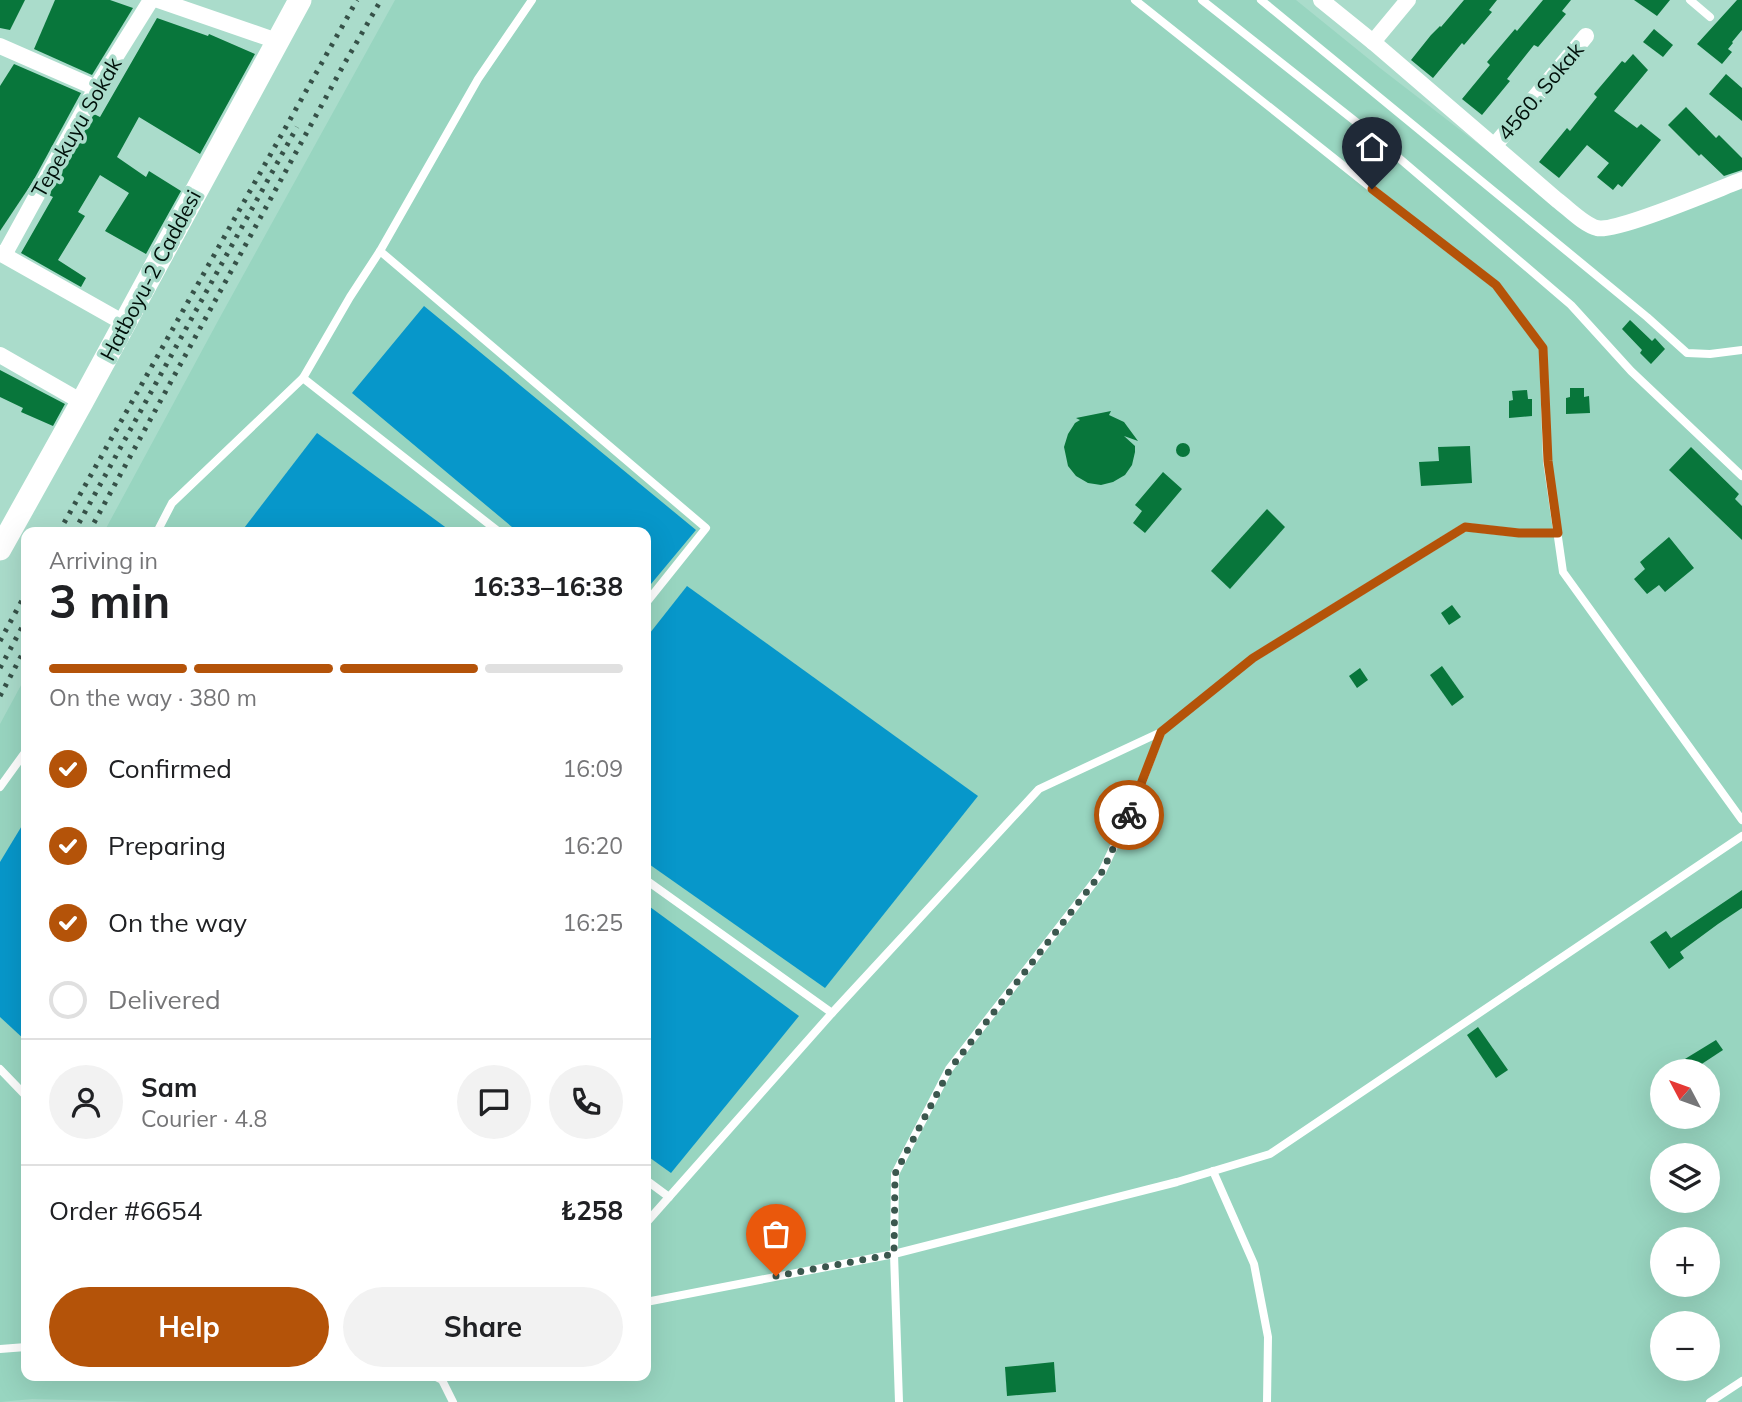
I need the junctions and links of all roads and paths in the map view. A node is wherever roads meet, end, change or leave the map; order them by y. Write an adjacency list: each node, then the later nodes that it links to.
1 (151, 0): 16 (street, Tepekuyu Sokak)
2 (159, 0): 13 (street)
3 (300, 0): 13 (main road, Hatboyu-2 Caddesi)
4 (533, 0): 19 (lane)
5 (1135, 0): 29 (lane)
6 (1202, 0): 26 (lane)
7 (1261, 0): 22 (lane)
8 (1321, 0): 14 (street)
9 (1408, 0): 14 (street)
10 (1690, 0): 11 (lane)
11 (1710, 17)
12 (1586, 36): 17 (street, 4560. Sokak)
13 (276, 41): 21 (main road, Hatboyu-2 Caddesi)
14 (1373, 42): 17 (street)
15 (0, 46): 16 (street)
16 (96, 88): 20 (street, Tepekuyu Sokak)
17 (1494, 145): 18 (street)
18 (1742, 180)
19 (380, 251): 24 (lane); 31 (lane)
20 (2, 254): 21 (street)
21 (124, 323): 25 (main road, Hatboyu-2 Caddesi)
22 (1742, 350)
23 (0, 355): 25 (street)
24 (303, 378): 27 (lane); 28 (lane)
25 (82, 402): 30 (main road, Hatboyu-2 Caddesi)
26 (1742, 476)
27 (160, 527)
28 (493, 527)
29 (1558, 533): 32 (lane); 35 (lane)
30 (2, 539)
31 (651, 597)
32 (1161, 732): 38 (lane); 45 (lane)
33 (21, 758): 34 (lane)
34 (0, 787)
35 (1742, 820)
36 (1742, 836): 41 (lane)
37 (651, 884): 38 (lane)
38 (832, 1013): 43 (lane)
39 (0, 1069): 40 (lane)
40 (21, 1091)
41 (1213, 1171): 45 (lane); 53 (lane)
42 (651, 1184): 43 (lane)
43 (669, 1197): 44 (lane)
44 (651, 1217)
45 (894, 1254): 46 (lane); 52 (lane)
46 (651, 1301)
47 (21, 1347): 48 (lane)
48 (0, 1349)
49 (442, 1381): 51 (lane)
50 (1742, 1381): 54 (lane)
51 (453, 1402)
52 (899, 1402)
53 (1267, 1402)
54 (1710, 1402)

